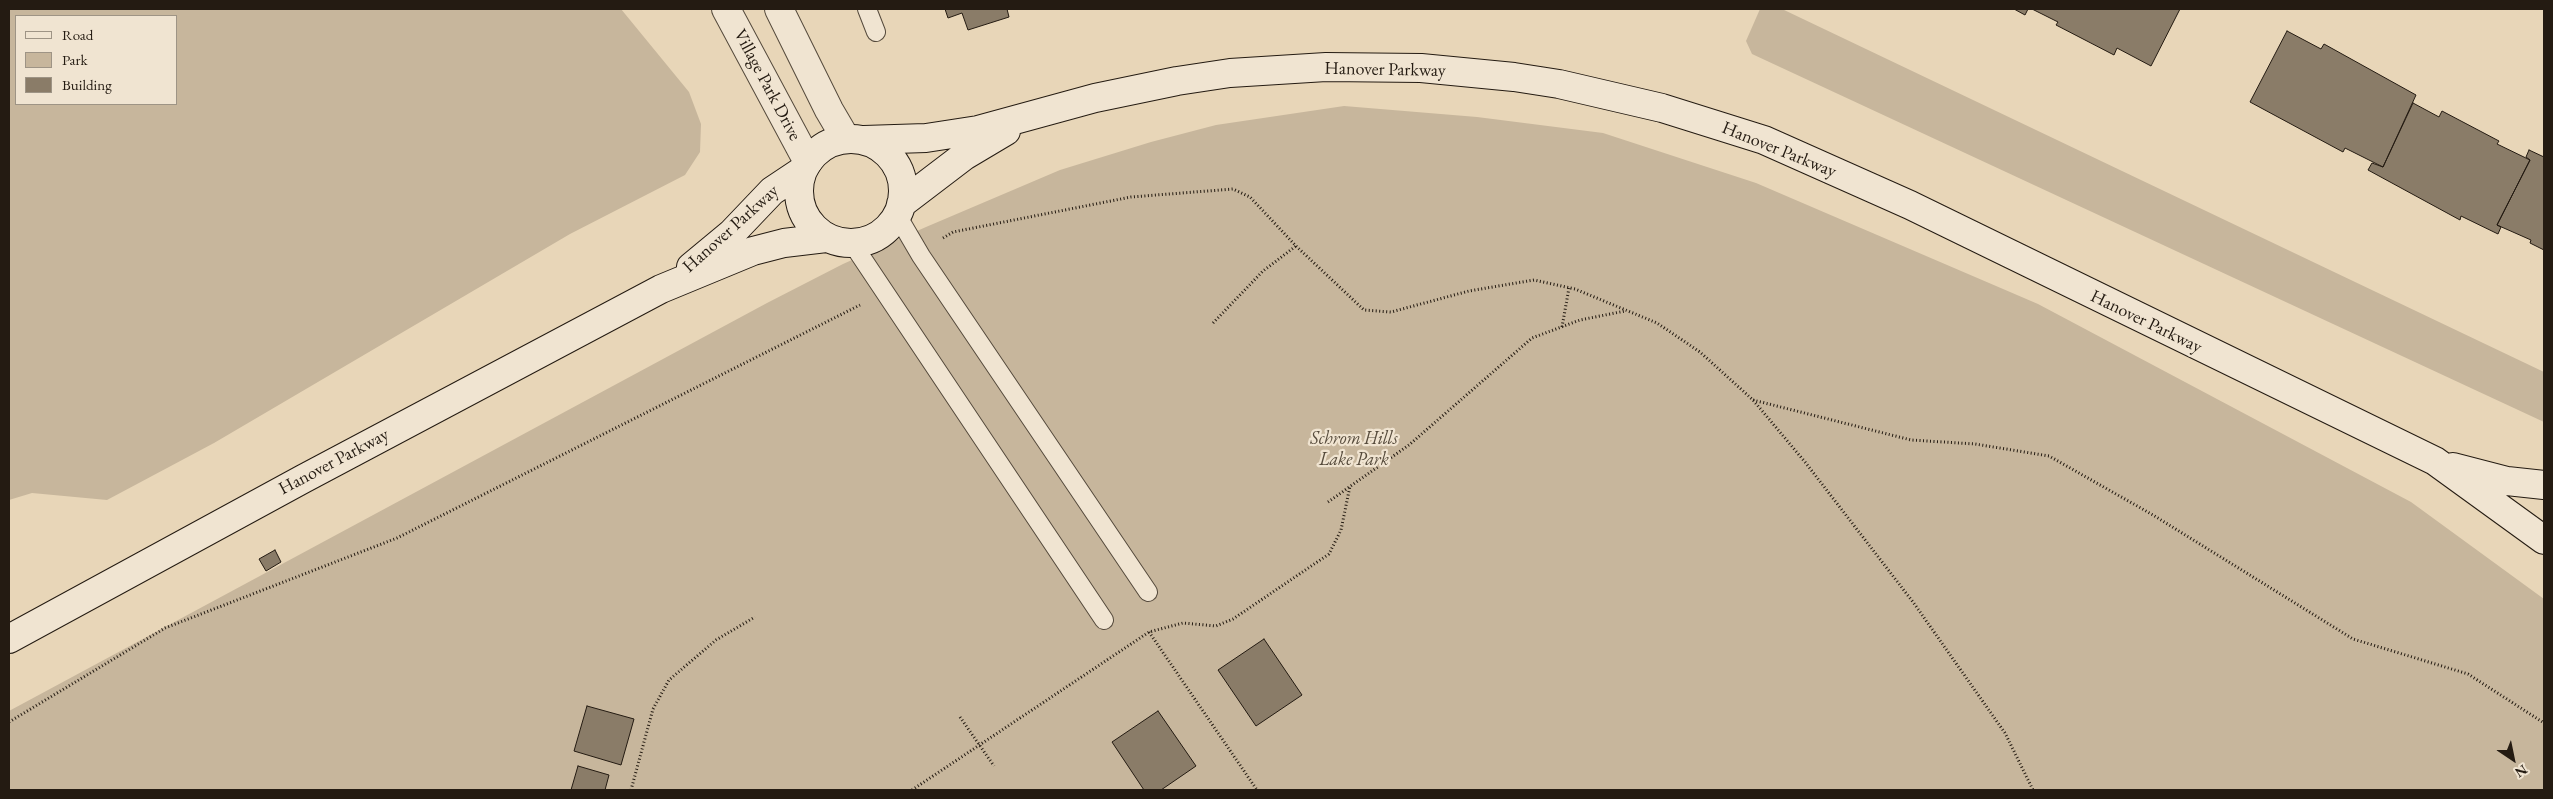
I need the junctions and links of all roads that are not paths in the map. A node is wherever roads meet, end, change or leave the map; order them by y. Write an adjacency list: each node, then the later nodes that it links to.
1 (726, 9): 7 (street, Village Park Drive)
2 (778, 9): 6 (street)
3 (867, 9): 4 (lane)
4 (876, 32)
5 (1038, 114): 6 (street, Hanover Parkway); 8 (street, Hanover Parkway); 11 (street, Hanover Parkway)
6 (855, 139): 7 (street); 8 (street)
7 (805, 166): 9 (street); 10 (street, Hanover Parkway)
8 (899, 210): 9 (street); 14 (lane)
9 (839, 241): 10 (street, Hanover Parkway); 15 (lane)
10 (661, 289): 16 (street, Hanover Parkway)
11 (2435, 462): 12 (street, Hanover Parkway); 13 (street, Hanover Parkway)
12 (2544, 485)
13 (2544, 540)
14 (1148, 592)
15 (1104, 620)
16 (9, 639)

